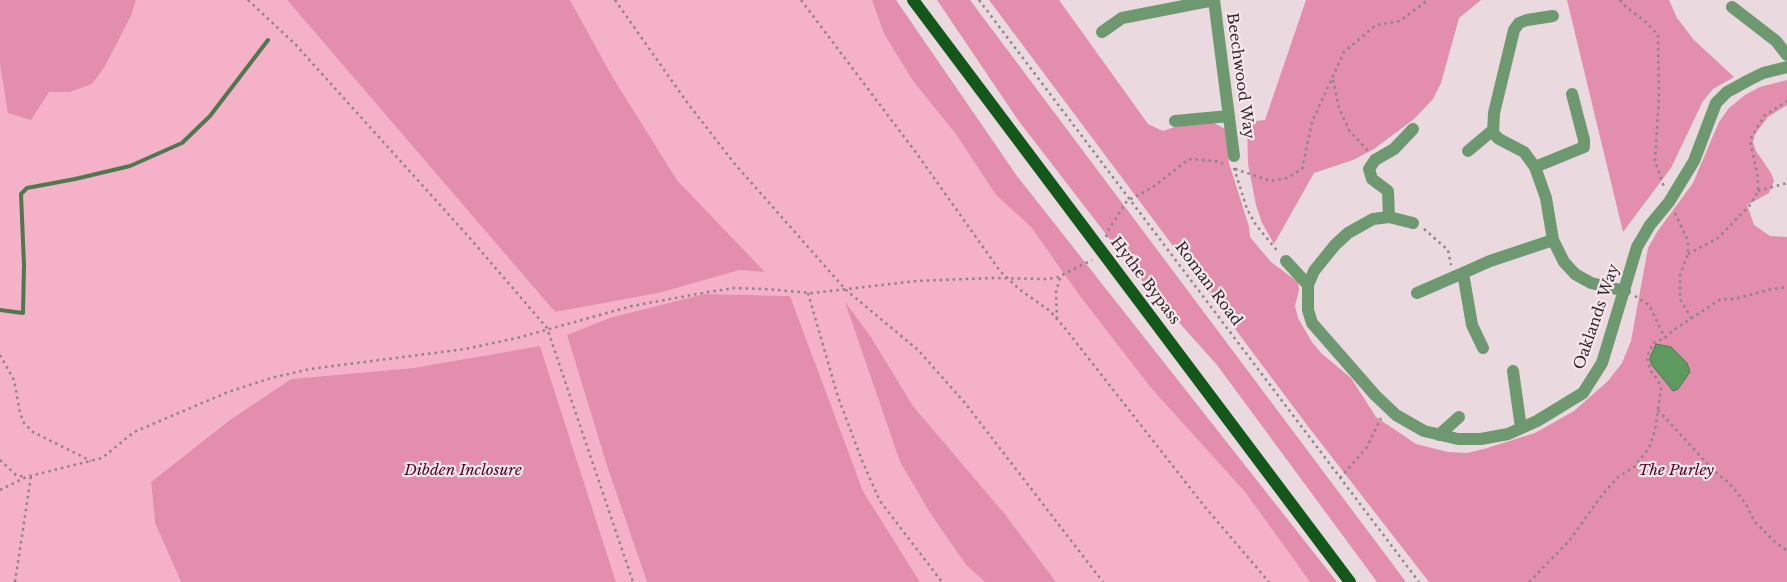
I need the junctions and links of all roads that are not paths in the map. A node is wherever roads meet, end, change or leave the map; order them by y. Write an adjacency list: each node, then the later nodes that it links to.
1 (912, 0): 29 (main road, Hythe Bypass)
2 (1214, 0): 5 (street); 9 (street, Beechwood Way)
3 (1732, 7): 6 (street)
4 (1552, 16): 12 (street)
5 (1102, 32)
6 (1787, 55)
7 (1787, 67): 22 (street, Oaklands Way)
8 (1572, 94): 15 (street)
9 (1229, 116): 10 (street); 14 (street, Beechwood Way)
10 (1174, 122)
11 (1413, 129): 16 (street)
12 (1493, 130): 13 (street); 15 (street)
13 (1468, 151)
14 (1234, 162)
15 (1535, 167): 18 (street)
16 (1389, 218): 17 (street); 21 (street)
17 (1413, 224)
18 (1552, 240): 20 (street); 22 (street)
19 (1286, 261): 21 (street)
20 (1458, 275): 23 (street); 24 (street)
21 (1308, 286): 28 (street, Oaklands Way)
22 (1625, 291): 27 (street, Oaklands Way)
23 (1416, 293)
24 (1483, 348)
25 (1514, 370): 27 (street)
26 (1459, 416): 28 (street)
27 (1521, 428): 28 (street, Oaklands Way)
28 (1439, 435)
29 (1350, 582)

